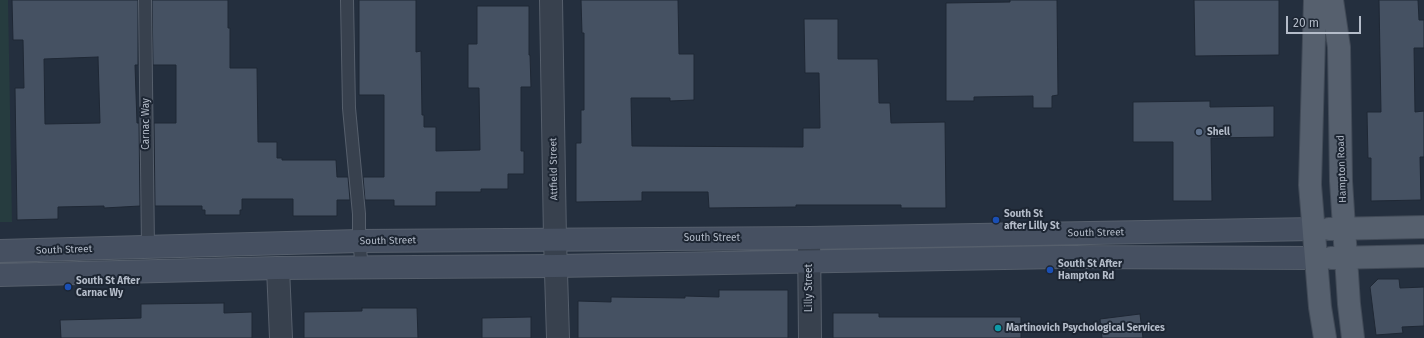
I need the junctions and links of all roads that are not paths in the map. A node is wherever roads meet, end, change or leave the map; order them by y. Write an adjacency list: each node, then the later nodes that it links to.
1 (145, 0): 12 (lane, Carnac Way)
2 (347, 0): 11 (lane)
3 (552, 0): 10 (street, Attfield Street)
4 (1315, 0): 8 (main road)
5 (1332, 0): 7 (main road, Hampton Road)
6 (1424, 227): 7 (main road, South Street)
7 (1344, 228): 8 (main road, South Street); 16 (main road, Hampton Road)
8 (1314, 229): 9 (main road, South Street); 15 (main road)
9 (809, 238): 10 (main road, South Street); 17 (street, Lilly Street)
10 (555, 239): 11 (main road, South Street); 18 (street, Attfield Street)
11 (360, 241): 12 (main road, South Street); 19 (lane)
12 (148, 248): 13 (main road, South Street)
13 (0, 251)
14 (1424, 256): 16 (main road)
15 (1316, 258): 16 (main road); 17 (main road); 25 (main road)
16 (1346, 258): 26 (main road, Hampton Road)
17 (809, 262): 18 (main road); 24 (street, Lilly Street)
18 (556, 266): 19 (main road); 23 (street, Attfield Street)
19 (362, 267): 20 (main road)
20 (278, 268): 21 (main road); 22 (street)
21 (0, 275)
22 (280, 338)
23 (558, 338)
24 (810, 338)
25 (1325, 338)
26 (1353, 338)

